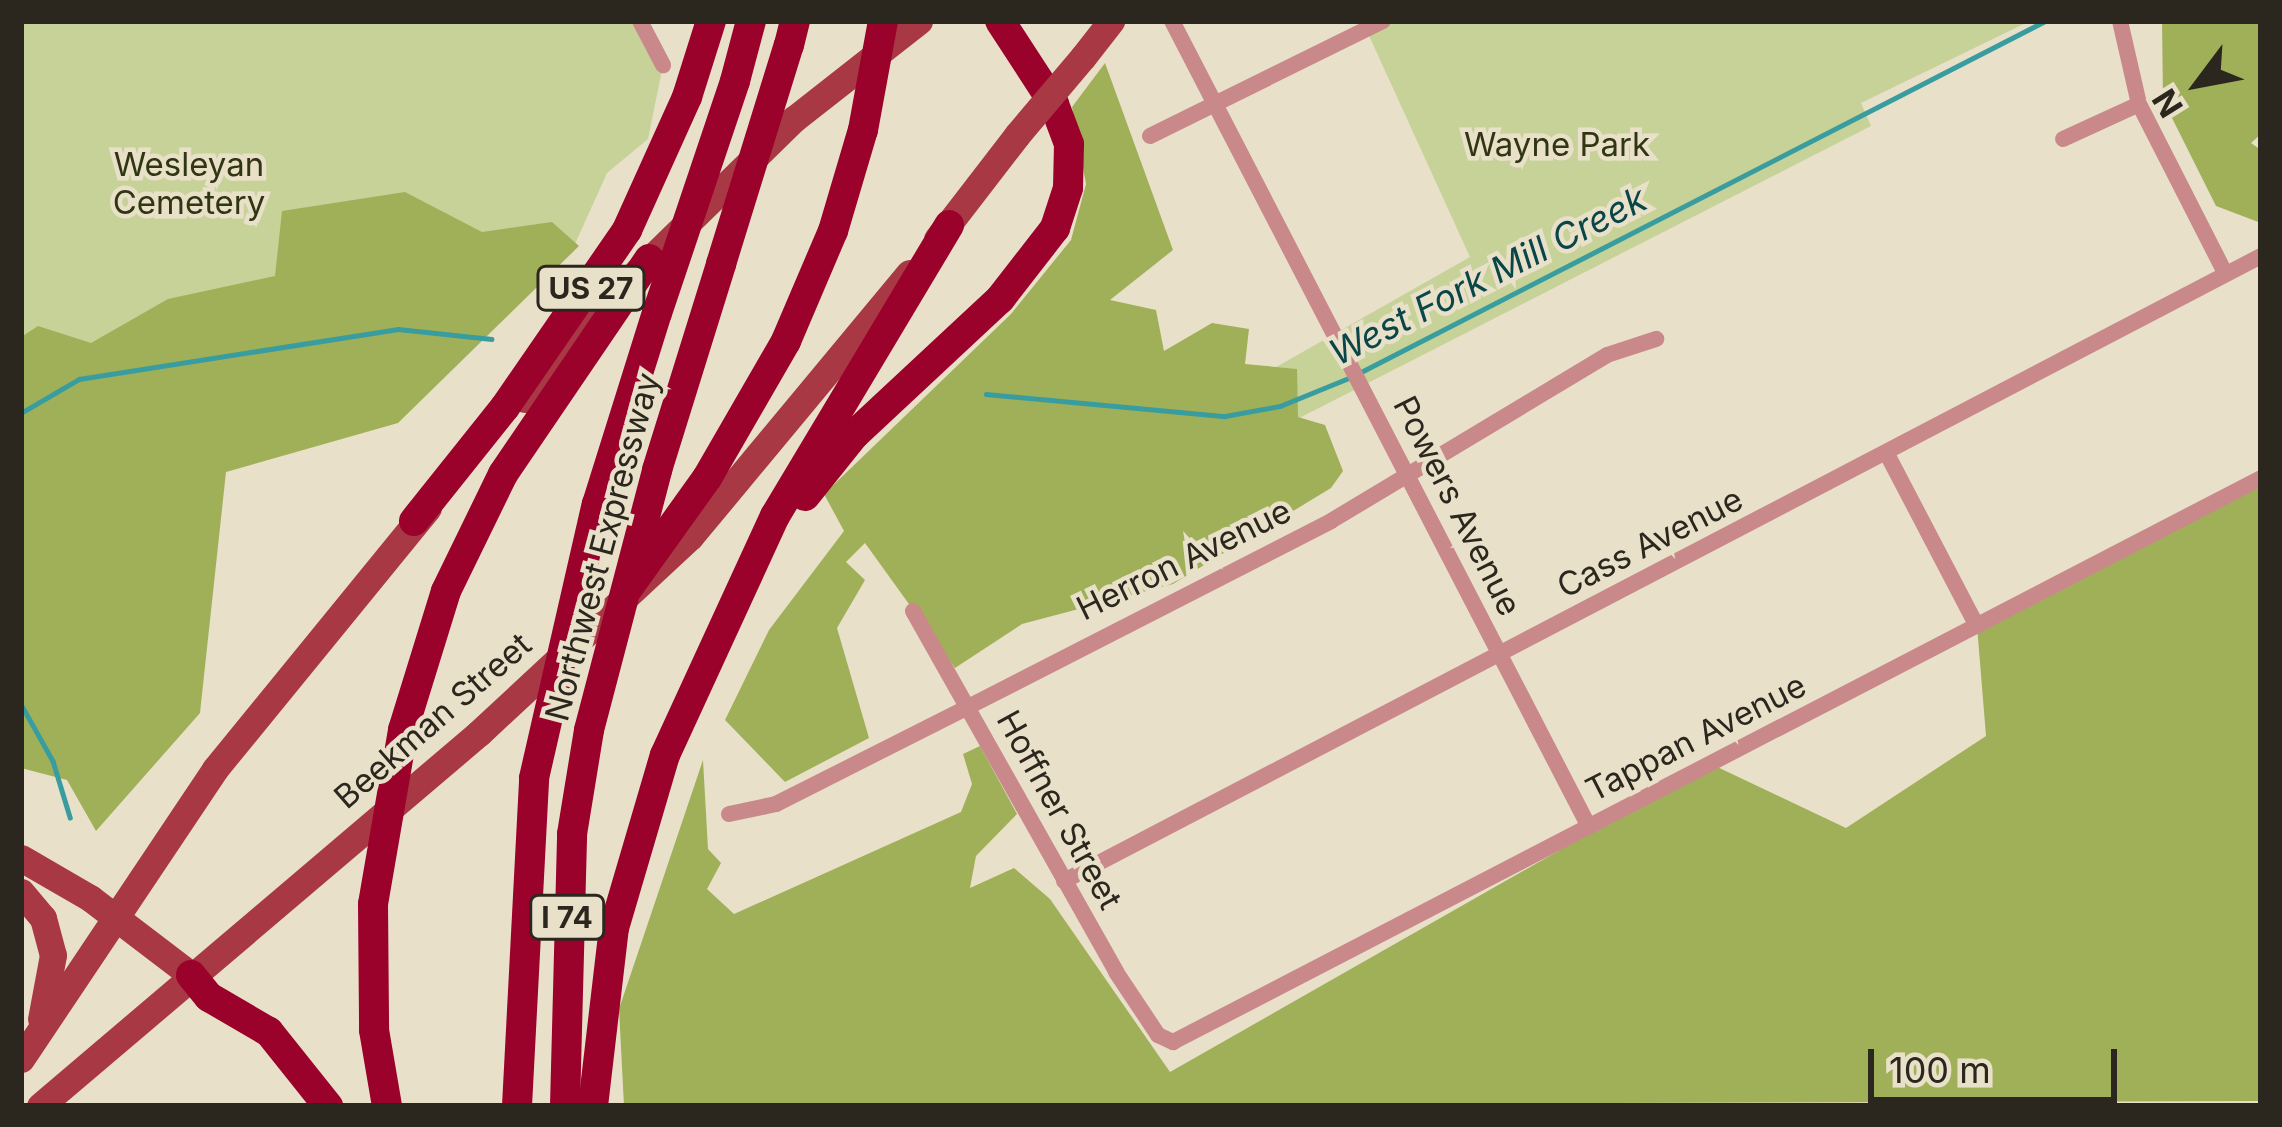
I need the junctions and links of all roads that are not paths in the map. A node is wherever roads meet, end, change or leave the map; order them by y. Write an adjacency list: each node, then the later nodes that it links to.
1 (640, 21): 12 (street)
2 (711, 21): 25 (highway, US 27)
3 (751, 21): 44 (highway, Northwest Expressway / I 74, bridge)
4 (883, 21): 27 (highway, bridge)
5 (920, 21): 19 (main road)
6 (1000, 21): 26 (highway)
7 (1111, 21): 17 (main road, Beekman Street, bridge)
8 (1172, 21): 13 (street, Powers Avenue)
9 (1383, 21): 13 (street)
10 (2120, 21): 14 (street)
11 (792, 33): 45 (highway, Northwest Expressway / I 74, bridge)
12 (663, 65)
13 (1214, 103): 15 (street); 23 (street, Powers Avenue)
14 (2139, 104): 16 (street); 20 (street)
15 (1150, 136)
16 (2063, 139)
17 (949, 225): 26 (highway); 27 (main road, Beekman Street)
18 (2261, 256): 20 (street, Cass Avenue)
19 (649, 260): 25 (main road); 43 (highway, bridge)
20 (2225, 273): 22 (street, Cass Avenue)
21 (1656, 339): 23 (street, Herron Avenue)
22 (1887, 454): 29 (street); 30 (street, Cass Avenue)
23 (1407, 473): 30 (street, Powers Avenue); 31 (street, Herron Avenue)
24 (2261, 478): 29 (street, Tappan Avenue)
25 (414, 521): 37 (main road, US 27)
26 (755, 564): 46 (highway)
27 (613, 610): 38 (main road, Beekman Street)
28 (913, 611): 31 (street, Hoffner Street)
29 (1977, 626): 33 (street, Tappan Avenue)
30 (1501, 654): 33 (street, Powers Avenue); 35 (street, Cass Avenue)
31 (968, 707): 32 (street, Herron Avenue); 35 (street, Hoffner Street)
32 (729, 814)
33 (1589, 827): 39 (street, Tappan Avenue)
34 (21, 858): 37 (main road)
35 (1064, 880): 39 (street, Hoffner Street)
36 (21, 892): 40 (main road)
37 (120, 918): 38 (main road); 40 (main road, US 27)
38 (191, 975): 41 (main road, Beekman Street); 42 (highway)
39 (1158, 1035)
40 (26, 1052)
41 (40, 1106)
42 (328, 1106)
43 (387, 1106)
44 (517, 1106)
45 (565, 1106)
46 (592, 1106)

